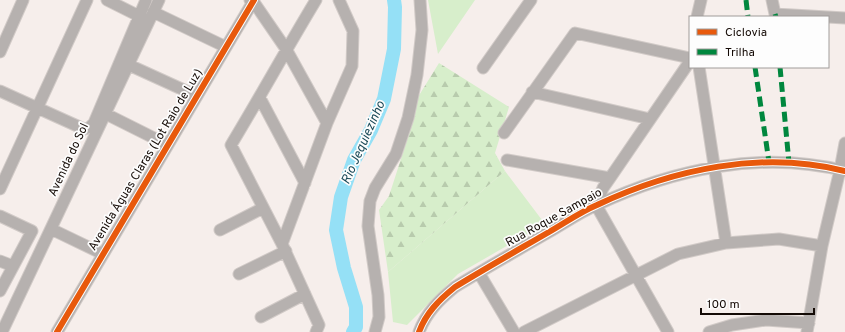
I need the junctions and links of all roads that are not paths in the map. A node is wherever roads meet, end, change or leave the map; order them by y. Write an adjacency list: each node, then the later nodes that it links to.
1 (23, 0): 21 (street)
2 (87, 0): 31 (street)
3 (107, 0): 13 (street)
4 (146, 0): 13 (street, Avenida do Sol)
5 (159, 0): 14 (street, Avenida do Sol)
6 (252, 0): 19 (street, Avenida Águas Claras (Lot Raio de Luz)); 20 (street)
7 (316, 0): 20 (street)
8 (339, 0): 34 (street)
9 (420, 0): 65 (street)
10 (531, 0): 25 (street)
11 (701, 0): 15 (street)
12 (772, 0): 16 (street)
13 (139, 16): 14 (street); 32 (street, Avenida do Sol)
14 (152, 16): 19 (street); 24 (street, Avenida do Sol)
15 (697, 16)
16 (810, 16)
17 (829, 17): 18 (street)
18 (845, 18)
19 (226, 46): 29 (street, Avenida Águas Claras (Lot Raio de Luz))
20 (286, 49): 30 (street); 34 (street)
21 (0, 52)
22 (689, 59): 28 (street)
23 (689, 60): 33 (street)
24 (129, 65): 29 (street); 32 (street, Avenida do Sol)
25 (483, 68)
26 (699, 68): 39 (street)
27 (0, 91): 31 (street)
28 (532, 92): 33 (street); 35 (street)
29 (197, 96): 37 (street, Avenida Águas Claras (Lot Raio de Luz))
30 (260, 98): 42 (street); 45 (street)
31 (37, 108): 32 (street); 43 (street)
32 (102, 112): 37 (street); 47 (street, Avenida do Sol)
33 (650, 119): 41 (street)
34 (327, 123): 42 (street)
35 (504, 133)
36 (845, 143): 40 (street)
37 (168, 145): 52 (street, Avenida Águas Claras (Lot Raio de Luz))
38 (507, 160): 41 (street)
39 (713, 167): 40 (street, Rua Roque Sampaio); 44 (street, Rua Roque Sampaio); 49 (street)
40 (843, 170): 50 (street)
41 (610, 178): 44 (street)
42 (305, 183): 51 (street)
43 (0, 189)
44 (596, 205): 55 (street, Rua Roque Sampaio); 57 (street)
45 (263, 208): 48 (street); 51 (street)
46 (0, 216): 54 (street)
47 (51, 229): 52 (street); 62 (street, Avenida do Sol)
48 (220, 230)
49 (726, 243): 50 (street); 57 (street)
50 (822, 246): 61 (street)
51 (284, 248): 56 (street); 59 (street)
52 (103, 254): 63 (street, Avenida Águas Claras (Lot Raio de Luz))
53 (0, 261): 54 (street)
54 (13, 266): 58 (street)
55 (478, 273): 66 (street, Rua Roque Sampaio); 67 (street)
56 (238, 274)
57 (636, 275): 68 (street); 69 (street)
58 (0, 291)
59 (305, 294): 60 (street); 64 (street)
60 (261, 317)
61 (808, 327): 70 (street)
62 (2, 332)
63 (57, 332)
64 (316, 332)
65 (375, 332)
66 (419, 332)
67 (514, 332)
68 (524, 332)
69 (668, 332)
70 (709, 332)

